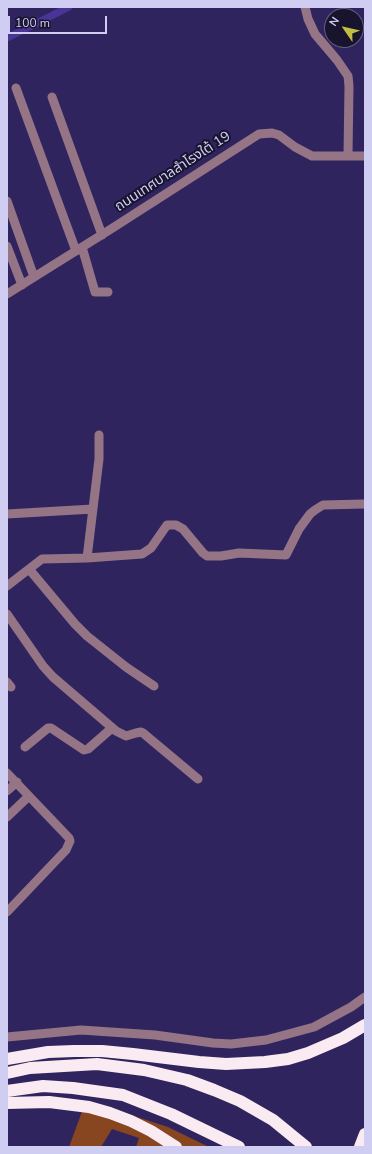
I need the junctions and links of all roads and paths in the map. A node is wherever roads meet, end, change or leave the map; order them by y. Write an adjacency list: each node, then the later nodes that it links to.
1 (305, 7): 4 (street)
2 (16, 88): 9 (street)
3 (52, 97): 7 (street)
4 (348, 156): 5 (street, ถนนเทศบาลสำโรงใต้ 19); 7 (street, ถนนเทศบาลสำโรงใต้ 19)
5 (365, 156)
6 (7, 201): 10 (street)
7 (102, 235): 9 (street, ถนนเทศบาลสำโรงใต้ 19)
8 (7, 246): 11 (street)
9 (79, 249): 10 (street, ถนนเทศบาลสำโรงใต้ 19); 12 (street)
10 (34, 277): 11 (street, ถนนเทศบาลสำโรงใต้ 19)
11 (22, 285): 13 (street, ถนนเทศบาลสำโรงใต้ 19)
12 (108, 292)
13 (7, 294)
14 (99, 435): 16 (street)
15 (364, 504): 18 (street)
16 (93, 509): 17 (street); 18 (street)
17 (7, 514)
18 (87, 558): 19 (street)
19 (29, 569): 20 (street); 22 (street)
20 (7, 586)
21 (7, 614): 23 (street)
22 (154, 686)
23 (112, 728): 24 (street); 26 (street)
24 (25, 747)
25 (7, 773): 27 (street)
26 (198, 779)
27 (17, 782): 28 (street); 29 (street)
28 (7, 791)
29 (29, 796): 30 (street); 31 (street)
30 (7, 817)
31 (7, 912)
32 (365, 997): 34 (street)
33 (365, 1025): 35 (highway)
34 (7, 1037)
35 (7, 1059)
36 (7, 1073): 42 (highway)
37 (7, 1091): 41 (highway)
38 (7, 1103): 40 (highway)
39 (365, 1134): 43 (highway)
40 (176, 1147)
41 (239, 1147)
42 (306, 1147)
43 (360, 1147)

